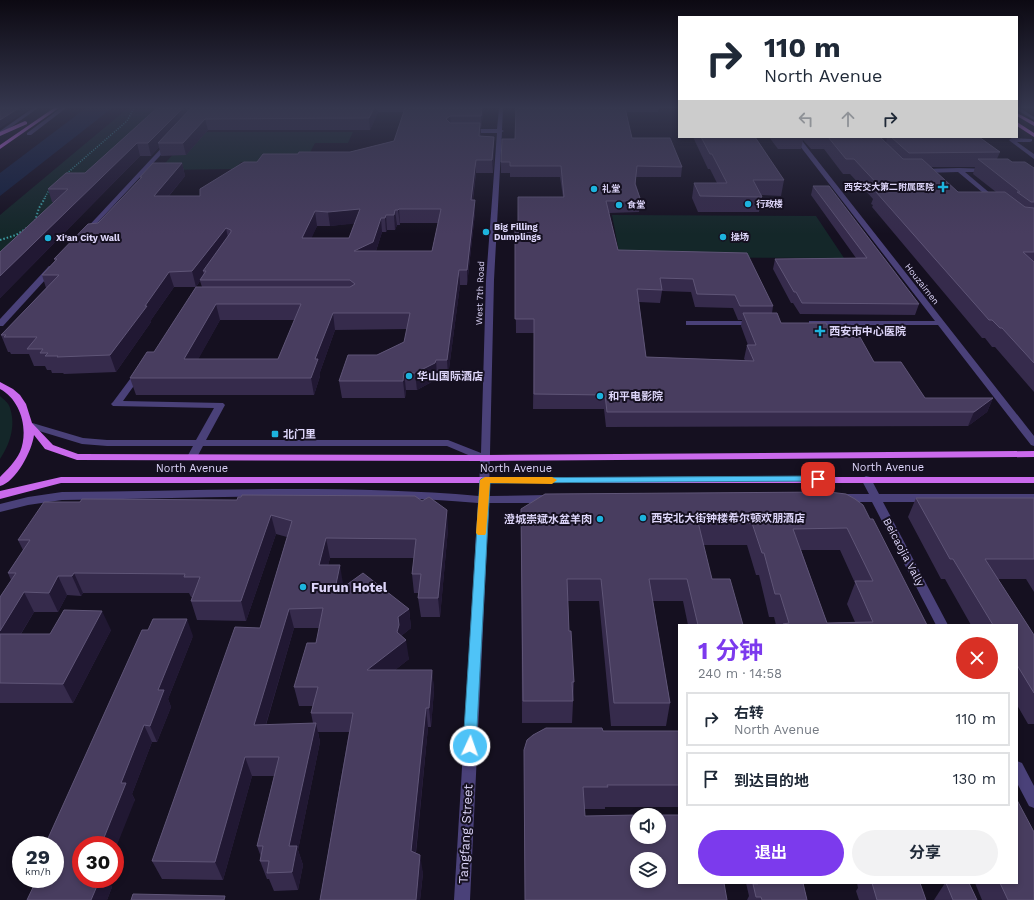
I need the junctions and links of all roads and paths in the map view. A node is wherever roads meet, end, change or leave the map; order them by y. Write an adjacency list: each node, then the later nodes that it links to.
1 (94, 150): 10 (path)
2 (162, 150): 16 (street)
3 (500, 150): 30 (street, West 7th Road)
4 (806, 150): 21 (street, Houzaimen)
5 (1025, 150): 6 (street)
6 (1034, 157)
7 (959, 170): 8 (street); 9 (street); 12 (street)
8 (993, 170)
9 (916, 171)
10 (65, 175)
11 (49, 190): 13 (path)
12 (999, 203)
13 (34, 223)
14 (28, 227): 15 (path)
15 (0, 240)
16 (79, 240)
17 (58, 262): 22 (street)
18 (689, 323): 19 (street)
19 (760, 323)
20 (807, 323): 21 (street)
21 (940, 323): 27 (street, Houzaimen)
22 (0, 324)
23 (144, 367): 26 (street)
24 (0, 385): 25 (main road, North Avenue)
25 (29, 426): 26 (street); 29 (main road, North Avenue); 34 (main road, North Avenue)
26 (200, 442): 29 (street); 30 (street)
27 (1034, 443)
28 (1034, 454): 30 (main road, North Avenue)
29 (192, 457): 30 (main road, North Avenue)
30 (485, 458): 32 (street, West 7th Road)
31 (866, 479): 32 (main road, North Avenue); 33 (main road, North Avenue); 37 (street, Beicaojia Vally)
32 (485, 480): 35 (main road, North Avenue); 40 (street, Tangfang Street)
33 (1034, 480)
34 (0, 483)
35 (0, 495)
36 (829, 498): 37 (street)
37 (876, 498): 38 (street); 42 (street, Beicaojia Vally)
38 (1034, 498)
39 (562, 499): 40 (street)
40 (483, 500): 41 (street); 45 (street, Tangfang Street)
41 (0, 508)
42 (941, 624)
43 (1018, 770): 44 (street)
44 (1034, 801)
45 (462, 900)

